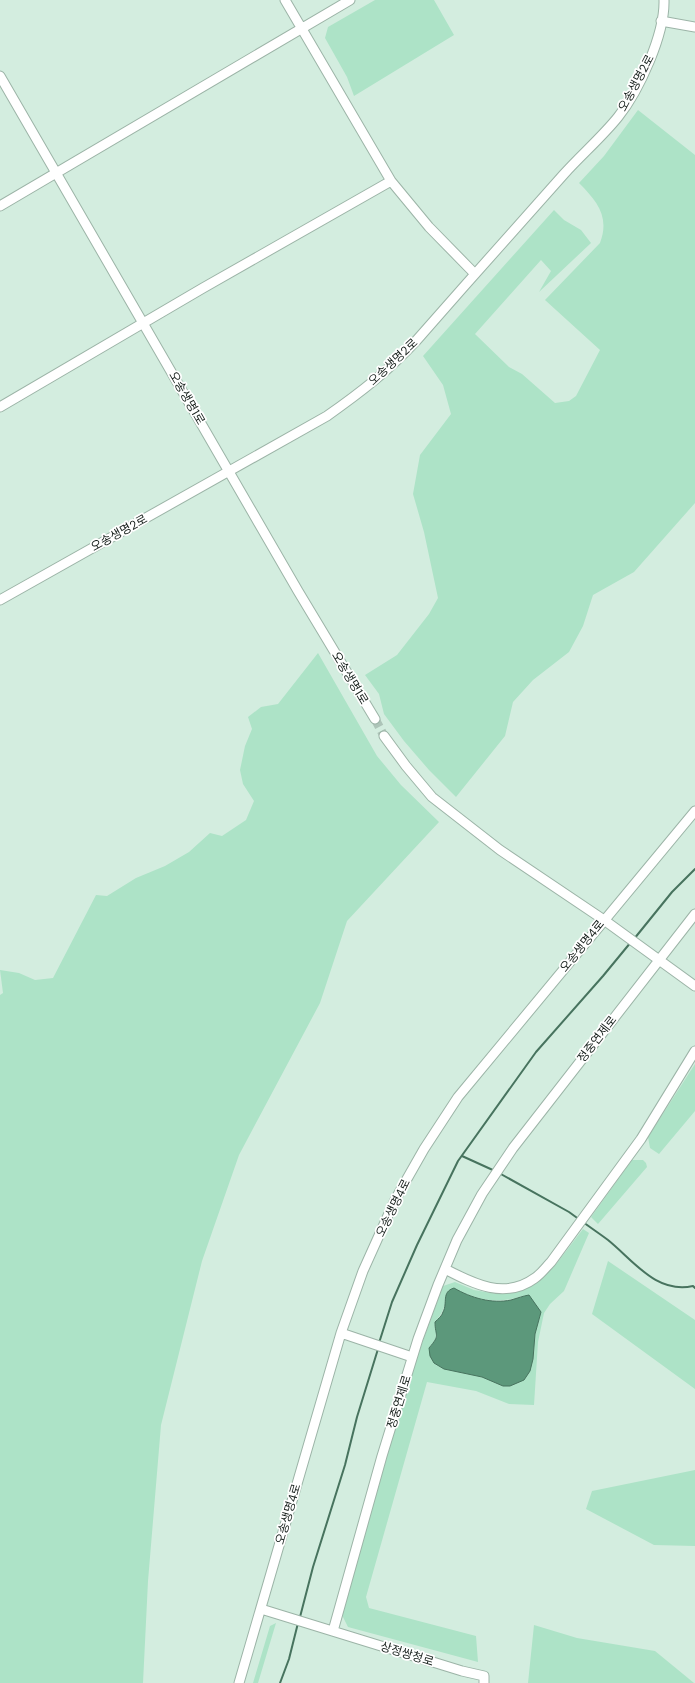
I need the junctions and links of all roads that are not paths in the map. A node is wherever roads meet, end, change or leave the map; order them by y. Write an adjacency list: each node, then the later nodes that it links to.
1 (285, 0): 6 (street)
2 (350, 0): 6 (street)
3 (664, 0): 4 (street, 오송생명2로)
4 (661, 21): 5 (street); 11 (street, 오송생명2로)
5 (695, 27)
6 (301, 28): 8 (street); 9 (street)
7 (0, 76): 8 (street, 오송생명1로)
8 (56, 174): 10 (street); 12 (street, 오송생명1로)
9 (391, 181): 11 (street); 12 (street)
10 (0, 206)
11 (475, 274): 14 (street, 오송생명2로)
12 (143, 324): 13 (street); 14 (street, 오송생명1로)
13 (0, 407)
14 (230, 471): 15 (street, 오송생명2로); 16 (street, 오송생명1로)
15 (0, 600)
16 (375, 719)
17 (384, 736): 20 (street)
18 (695, 811): 20 (street, 오송생명4로)
19 (695, 914): 21 (street, 정중연제로)
20 (604, 920): 21 (street); 25 (street, 오송생명4로)
21 (655, 958): 22 (street); 24 (street, 정중연제로)
22 (695, 986)
23 (695, 1051): 24 (street)
24 (445, 1269): 26 (street, 정중연제로)
25 (345, 1335): 26 (street); 27 (street, 오송생명4로)
26 (409, 1356): 28 (street, 정중연제로)
27 (261, 1609): 28 (street, 상정쌍청로); 29 (street, 오송생명4로)
28 (333, 1631): 30 (street, 상정쌍청로)
29 (239, 1683)
30 (484, 1683)

